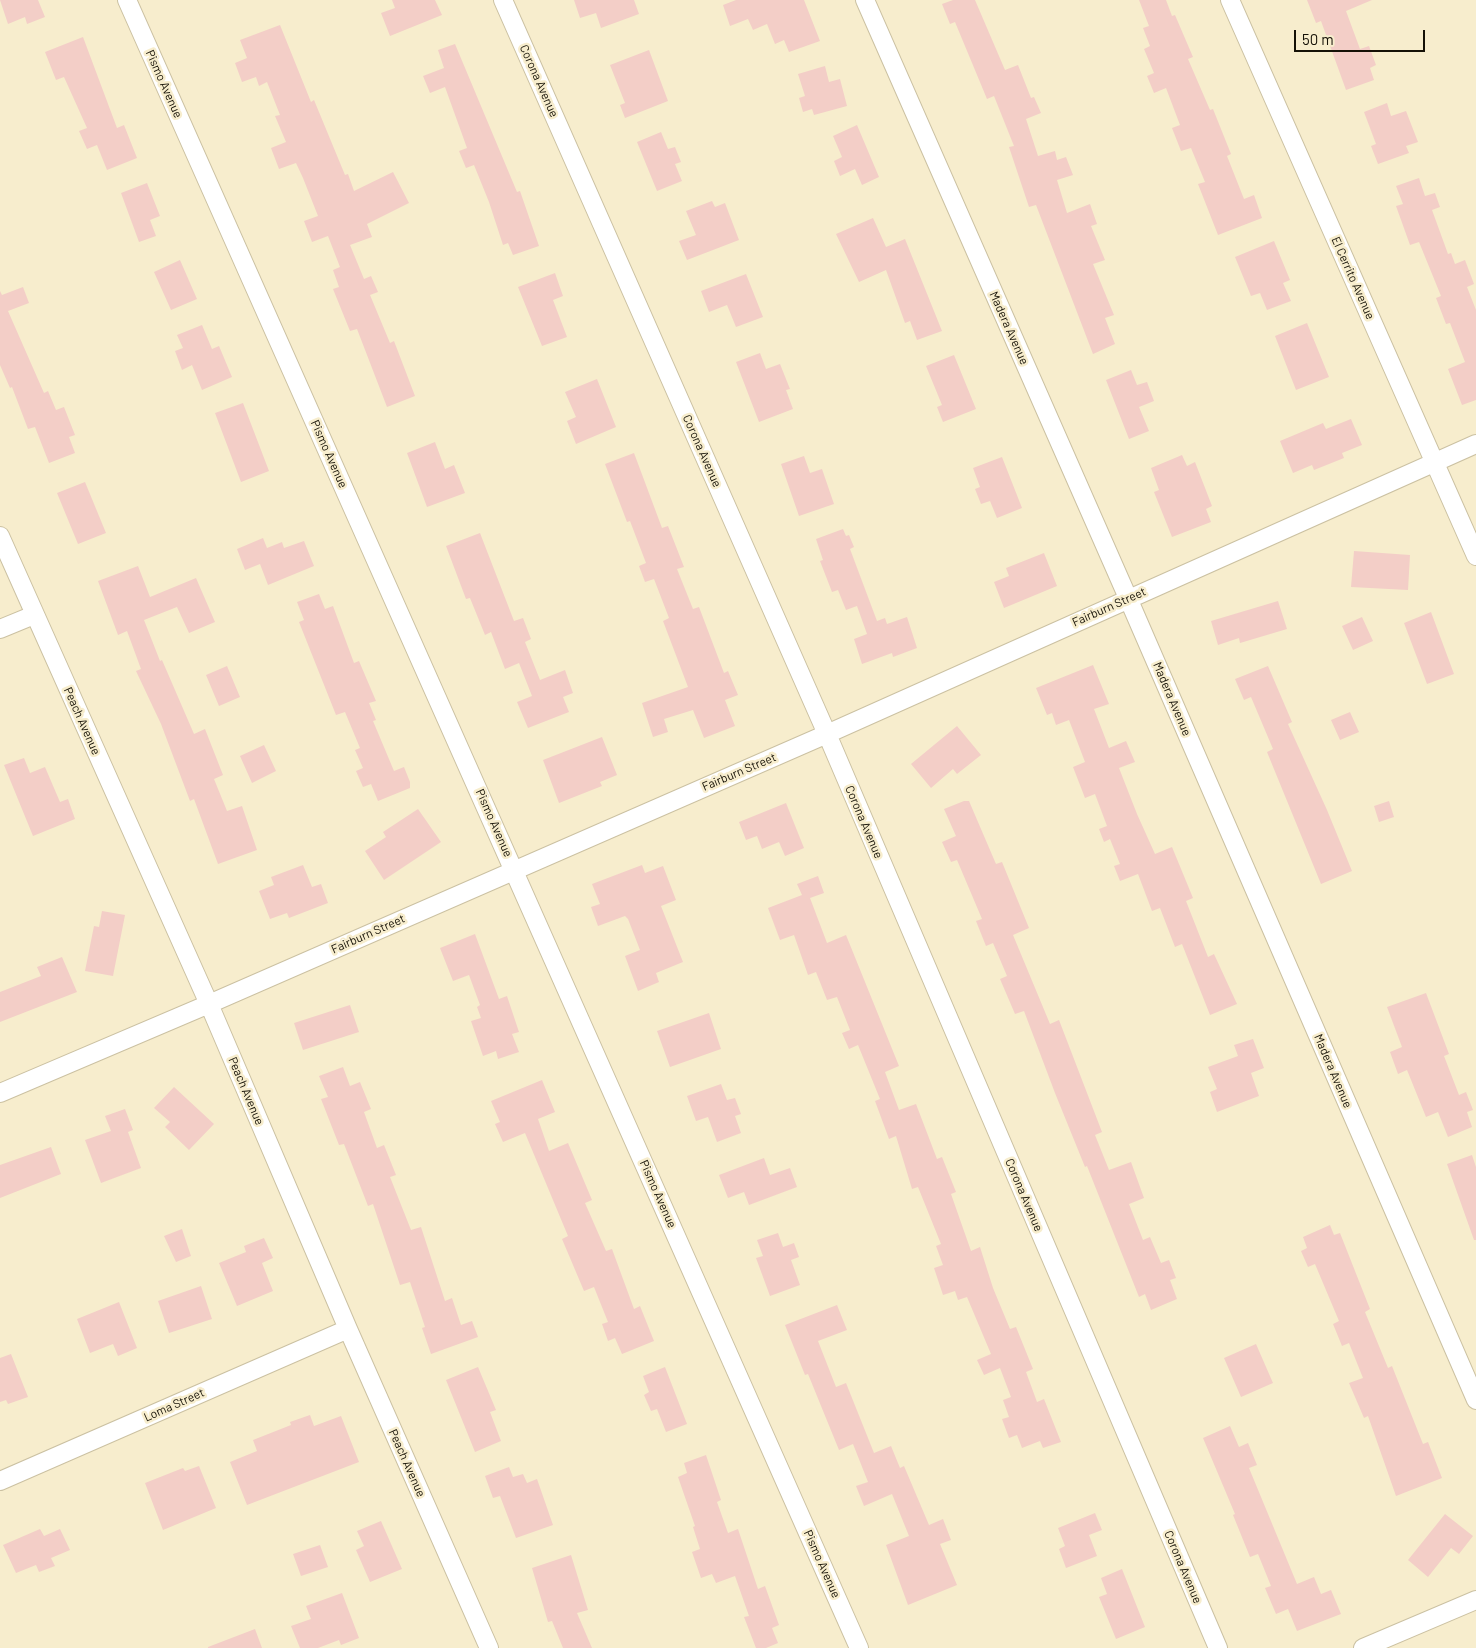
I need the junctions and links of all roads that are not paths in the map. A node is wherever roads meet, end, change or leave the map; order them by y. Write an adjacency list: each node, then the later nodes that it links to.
1 (127, 0): 13 (street, Pismo Avenue)
2 (503, 0): 12 (street, Corona Avenue)
3 (864, 0): 9 (street, Madera Avenue)
4 (1230, 0): 6 (street, El Cerrito Avenue)
5 (1476, 444): 6 (street, Fairburn Street)
6 (1434, 462): 8 (street, El Cerrito Avenue); 9 (street, Fairburn Street)
7 (0, 536): 10 (street, Peach Avenue)
8 (1476, 556)
9 (1128, 598): 12 (street, Fairburn Street); 17 (street, Madera Avenue)
10 (34, 615): 11 (street); 14 (street, Peach Avenue)
11 (0, 629)
12 (827, 734): 13 (street, Fairburn Street); 22 (street, Corona Avenue)
13 (515, 869): 14 (street, Fairburn Street); 21 (street, Pismo Avenue)
14 (209, 1004): 15 (street, Fairburn Street); 16 (street, Peach Avenue)
15 (0, 1093)
16 (348, 1329): 18 (street, Loma Street); 20 (street, Peach Avenue)
17 (1476, 1400)
18 (0, 1481)
19 (1476, 1600): 23 (street)
20 (489, 1648)
21 (859, 1648)
22 (1218, 1648)
23 (1363, 1648)

